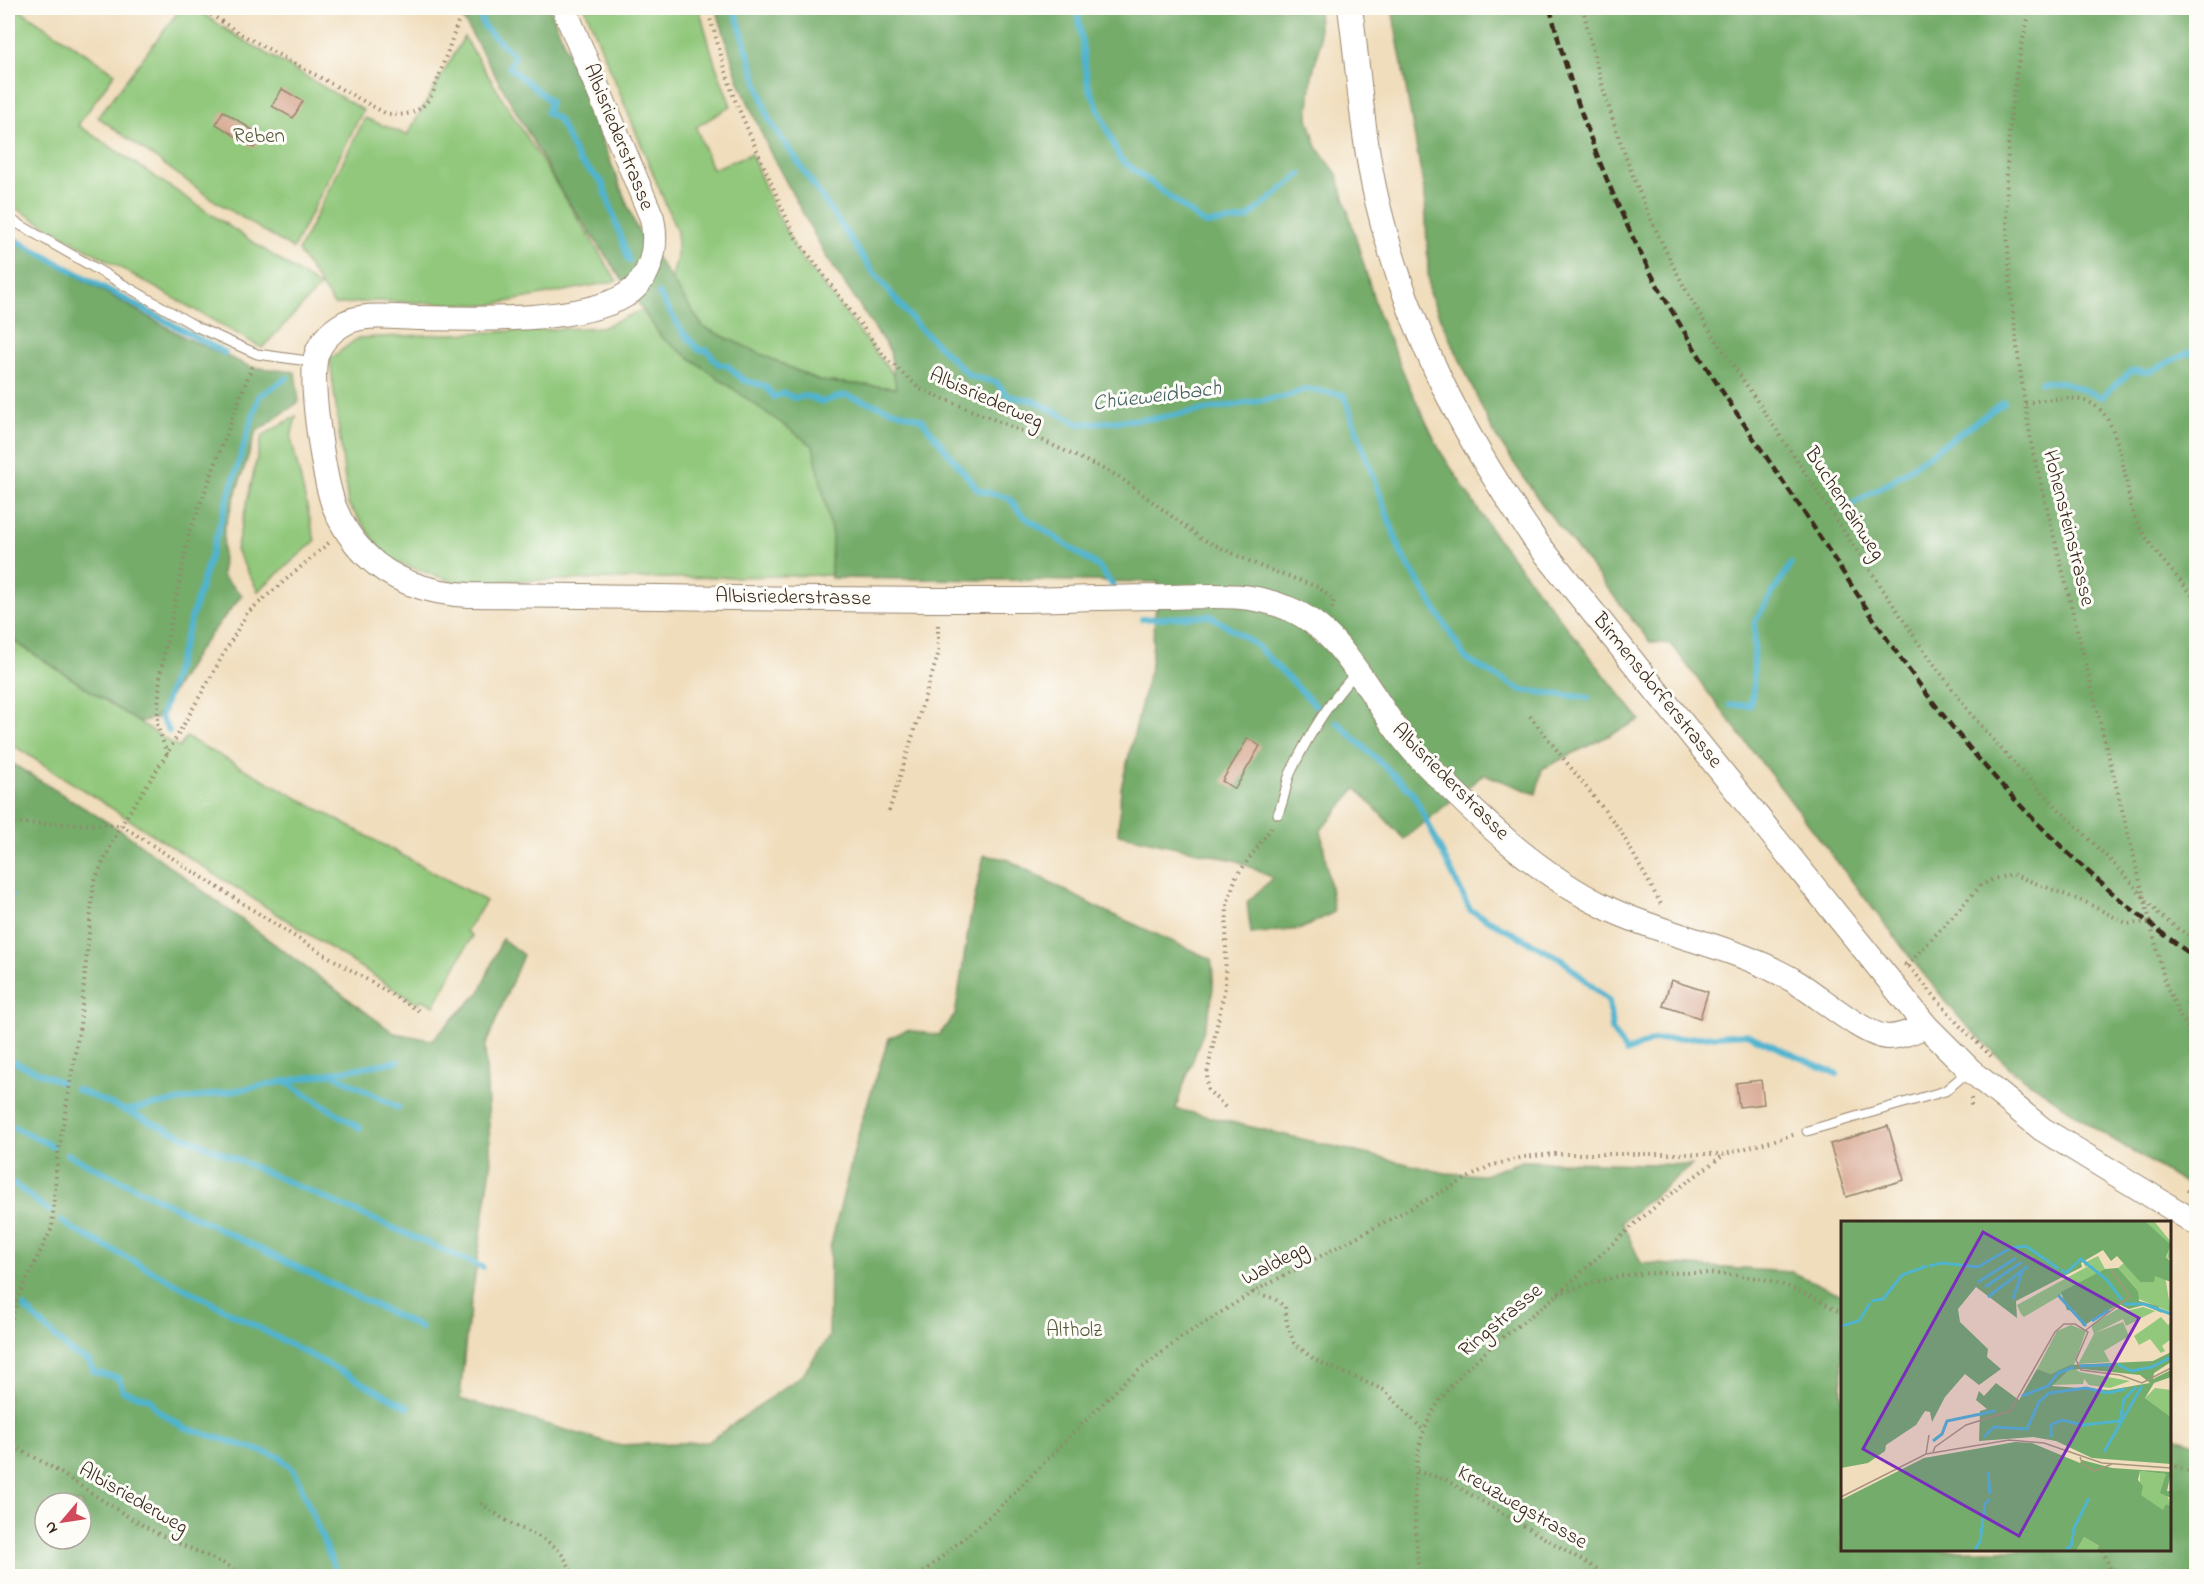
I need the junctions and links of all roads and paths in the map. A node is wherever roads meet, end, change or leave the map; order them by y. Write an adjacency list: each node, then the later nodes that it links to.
1 (201, 8): 2 (path)
2 (463, 8)
3 (564, 8): 10 (main road, Albisriederstrasse)
4 (707, 8): 15 (path, Albisriederweg)
5 (1350, 8): 28 (main road, Birmensdorferstrasse)
6 (1583, 8): 23 (path, Buchenrainweg)
7 (2031, 8): 11 (path, Hohensteinstrasse)
8 (8, 218): 9 (lane)
9 (257, 354): 10 (lane); 18 (path)
10 (315, 362): 13 (main road, Albisriederstrasse)
11 (2025, 403): 14 (path); 23 (path, Hohensteinstrasse)
12 (327, 544): 18 (path)
13 (936, 599): 15 (main road, Albisriederstrasse); 19 (path)
14 (2196, 599)
15 (1325, 632): 16 (main road, Albisriederstrasse)
16 (1357, 672): 20 (lane); 25 (main road, Albisriederstrasse)
17 (1530, 716): 25 (path)
18 (167, 754): 22 (path)
19 (889, 811)
20 (1278, 814): 32 (path)
21 (8, 823): 22 (path)
22 (121, 825): 27 (path); 41 (path)
23 (2142, 896): 24 (path, Hohensteinstrasse); 26 (path, Buchenrainweg)
24 (2149, 922): 29 (path, Hohensteinstrasse); 30 (path)
25 (1662, 928): 28 (main road, Albisriederstrasse)
26 (2196, 941)
27 (421, 1012)
28 (1926, 1026): 31 (main road, Birmensdorferstrasse)
29 (2196, 1040)
30 (2000, 1065)
31 (1970, 1071): 33 (lane); 37 (main road, Birmensdorferstrasse)
32 (1225, 1107)
33 (1807, 1131): 34 (path)
34 (1725, 1154): 38 (path, Waldegg); 39 (path, Ringstrasse)
35 (2178, 1184): 36 (path)
36 (2196, 1196)
37 (2196, 1223)
38 (1252, 1292): 42 (path); 51 (path, Waldegg)
39 (1558, 1294): 40 (path); 42 (path, Ringstrasse)
40 (1841, 1312)
41 (8, 1330)
42 (1424, 1431): 45 (path, Ringstrasse)
43 (8, 1444): 49 (path, Albisriederweg)
44 (2171, 1465): 46 (path)
45 (1417, 1472): 52 (path, Ringstrasse); 53 (path, Kreuzwegstrasse)
46 (2196, 1474)
47 (481, 1503): 50 (path)
48 (2103, 1551): 54 (path)
49 (246, 1576)
50 (573, 1576)
51 (919, 1576)
52 (1419, 1576)
53 (1610, 1576)
54 (2113, 1576)

